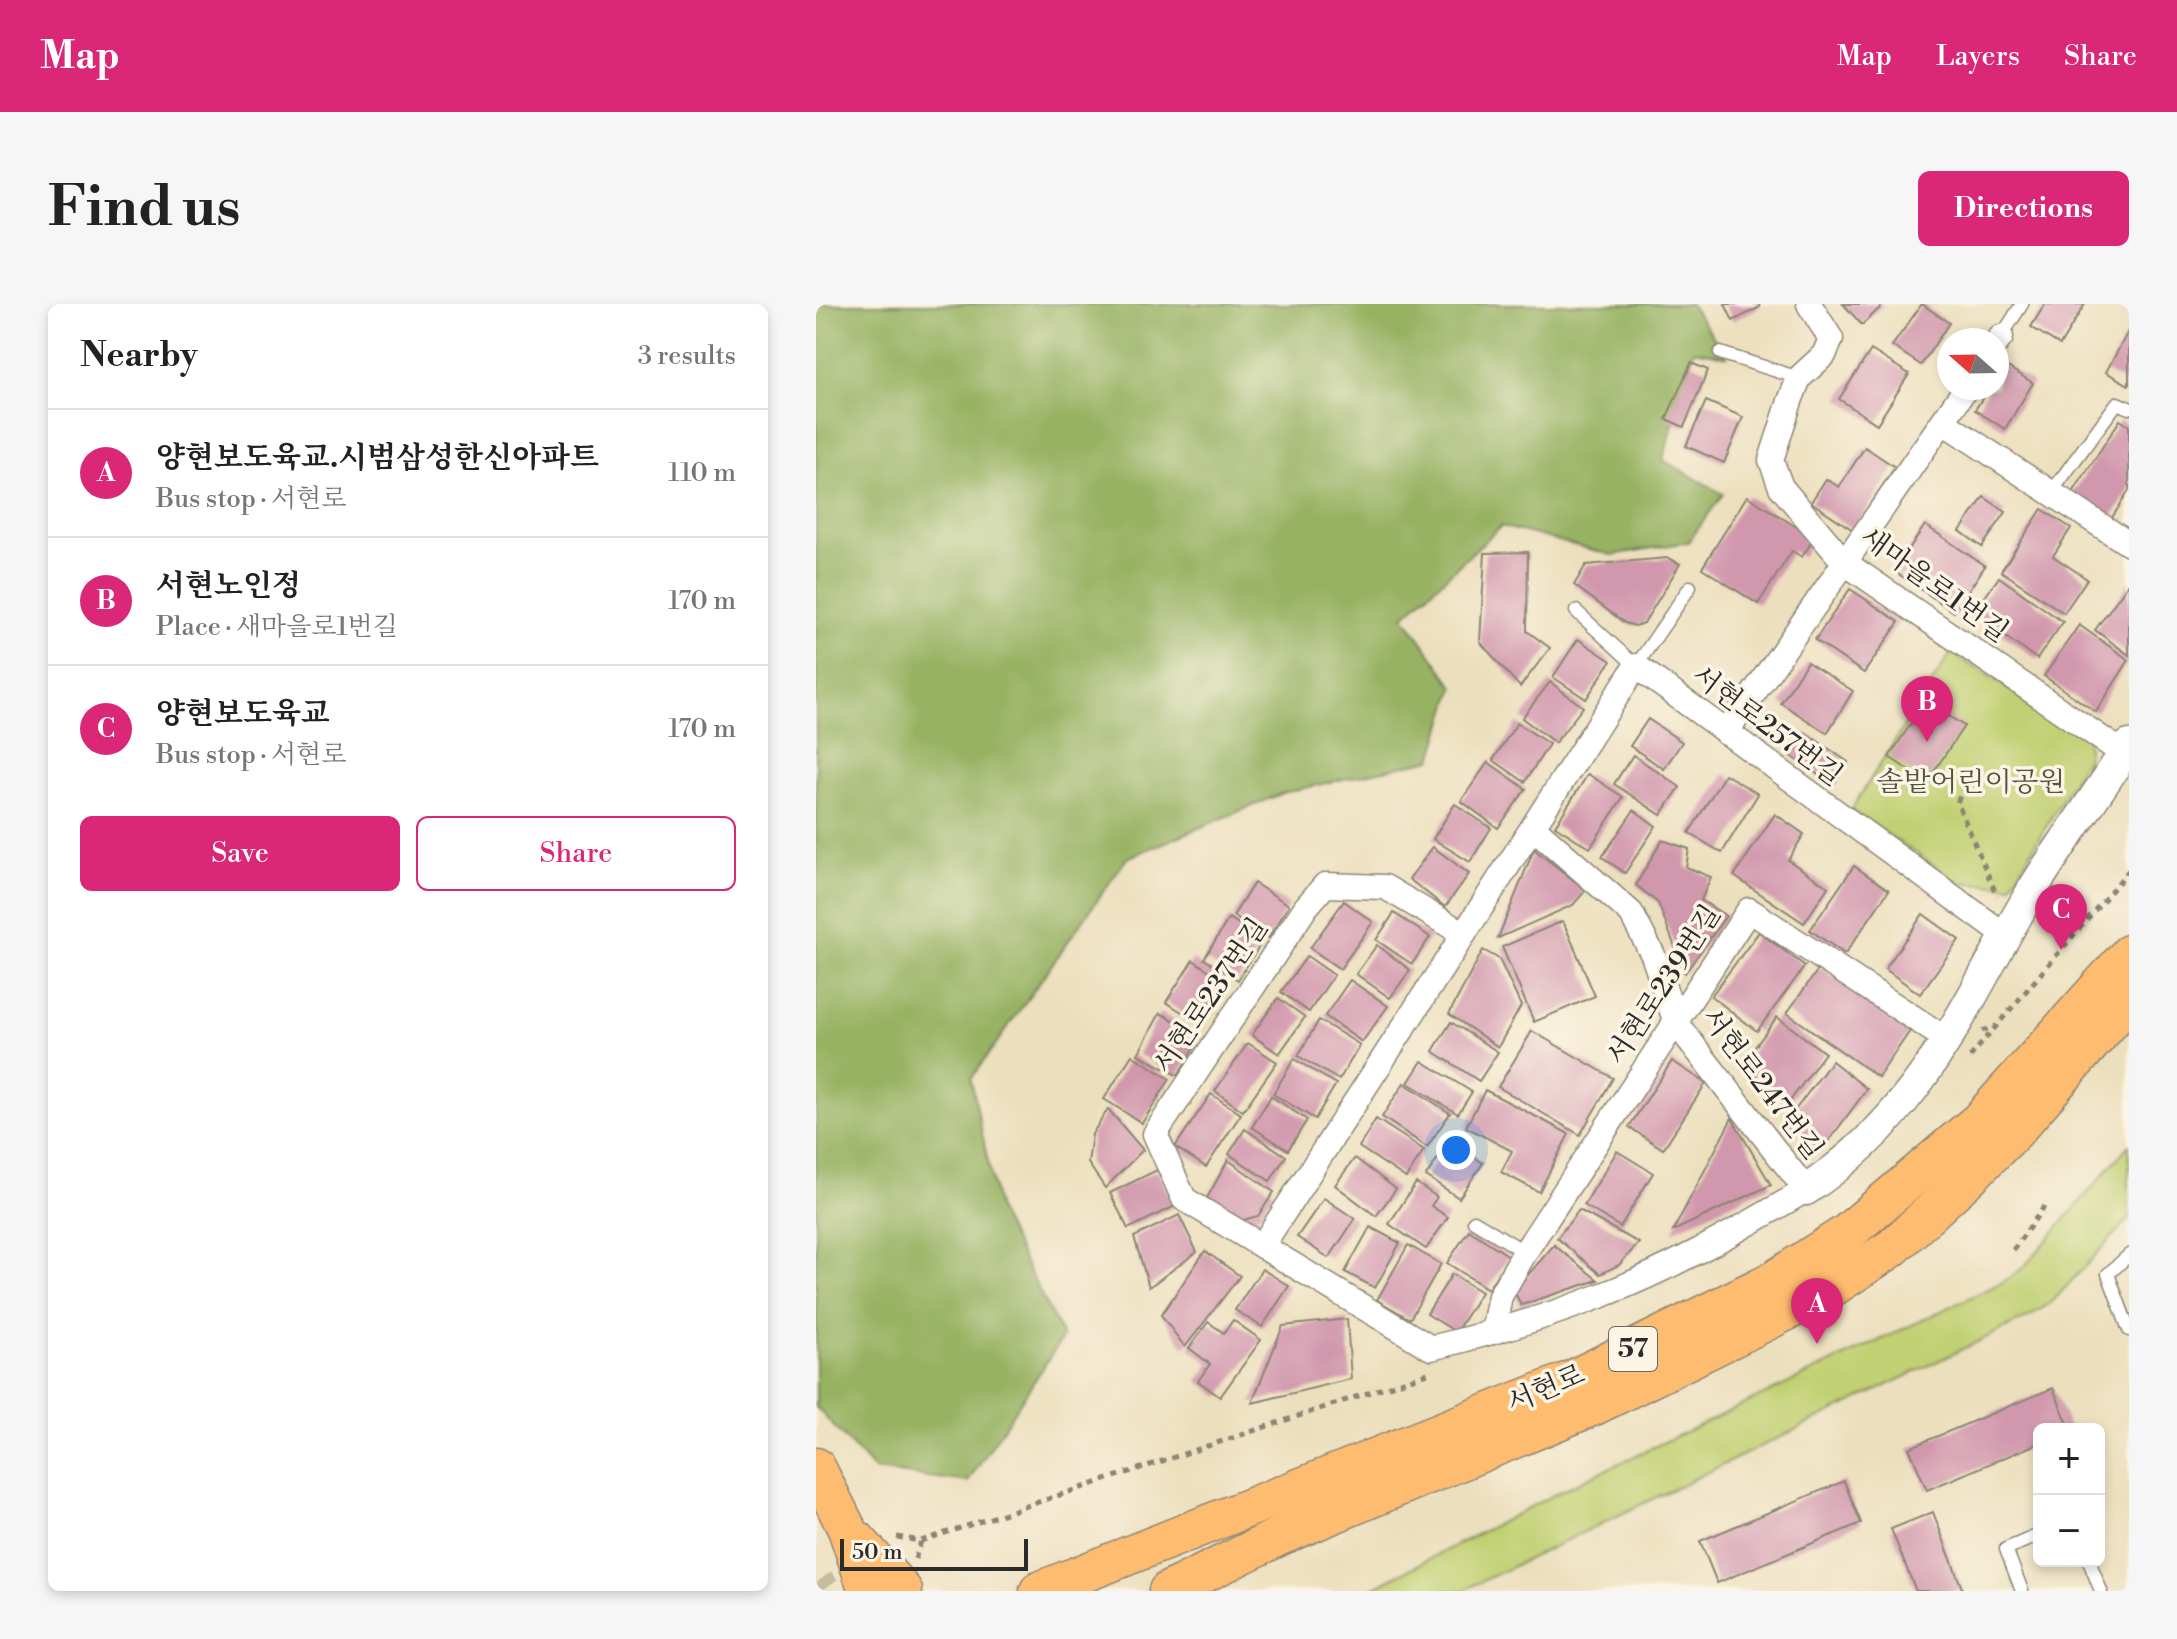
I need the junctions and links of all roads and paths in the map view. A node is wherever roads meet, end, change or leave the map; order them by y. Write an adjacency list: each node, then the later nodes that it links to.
1 (1809, 304): 5 (street)
2 (2022, 304): 3 (lane)
3 (2006, 328)
4 (1720, 353): 5 (lane)
5 (1799, 378): 11 (street, 새마을로1번길)
6 (1958, 400): 8 (street)
7 (2129, 408): 9 (lane)
8 (1943, 422): 9 (street); 11 (street)
9 (2050, 494): 10 (street)
10 (2129, 544)
11 (1845, 563): 15 (street); 16 (street, 새마을로1번길)
12 (1690, 587): 14 (lane)
13 (1576, 611): 14 (lane, 서현로257번길)
14 (1636, 666): 15 (street, 서현로257번길); 19 (street)
15 (1726, 733): 22 (street, 서현로257번길)
16 (2126, 749): 18 (street)
17 (1977, 765): 22 (path)
18 (2118, 788): 22 (street)
19 (1533, 827): 21 (street); 25 (street, 서현로247번길)
20 (2129, 870): 26 (path)
21 (1464, 934): 30 (street); 30 (street, 서현로237번길)
22 (2006, 936): 26 (street)
23 (2129, 954): 43 (main road, 서현로 / 57)
24 (2129, 1000): 44 (main road, 서현로 / 57)
25 (1676, 1023): 26 (street, 서현로239번길); 27 (street, 서현로247번길); 32 (street, 서현로239번길)
26 (1960, 1048): 27 (street)
27 (1806, 1190): 36 (street)
28 (2046, 1204): 31 (path)
29 (1474, 1221): 32 (lane)
30 (1262, 1246): 36 (street, 서현로237번길)
31 (2013, 1250)
32 (1525, 1252): 36 (street, 서현로239번길)
33 (2129, 1255): 34 (lane)
34 (2126, 1314): 35 (lane)
35 (2129, 1330)
36 (1493, 1332)
37 (817, 1474): 38 (main road)
38 (847, 1529): 41 (main road); 42 (main road)
39 (2033, 1538): 45 (lane)
40 (2091, 1567): 46 (lane)
41 (868, 1591)
42 (903, 1591)
43 (1039, 1591)
44 (1168, 1591)
45 (2022, 1591)
46 (2101, 1591)

